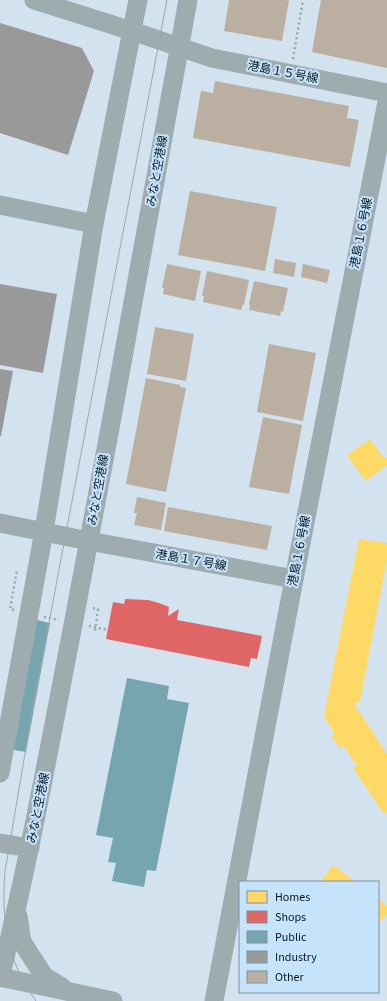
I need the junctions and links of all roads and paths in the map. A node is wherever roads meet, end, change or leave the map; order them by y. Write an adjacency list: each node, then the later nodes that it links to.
1 (34, 0): 5 (street, 港島１５号線)
2 (138, 0): 5 (street)
3 (188, 0): 6 (street, みなと空港線)
4 (303, 0): 7 (path)
5 (132, 31): 6 (street, 港島１５号線); 11 (street)
6 (180, 46): 7 (street, 港島１５号線); 14 (street, みなと空港線)
7 (291, 73): 8 (street, 港島１５号線)
8 (387, 93)
9 (387, 102): 16 (street, 港島１６号線)
10 (0, 205): 11 (street)
11 (94, 224): 13 (street)
12 (0, 523): 13 (street, 港島１７号線)
13 (44, 531): 14 (street, 港島１７号線); 18 (street)
14 (89, 541): 16 (street, 港島１７号線); 20 (street, みなと空港線)
15 (18, 570): 17 (path)
16 (294, 579): 25 (street, 港島１６号線)
17 (10, 610)
18 (0, 773)
19 (0, 843): 20 (street)
20 (30, 848): 21 (street, みなと空港線)
21 (17, 909): 22 (street, みなと空港線); 23 (street)
22 (0, 977): 23 (street)
23 (70, 992): 24 (street)
24 (113, 1001)
25 (214, 1001)

